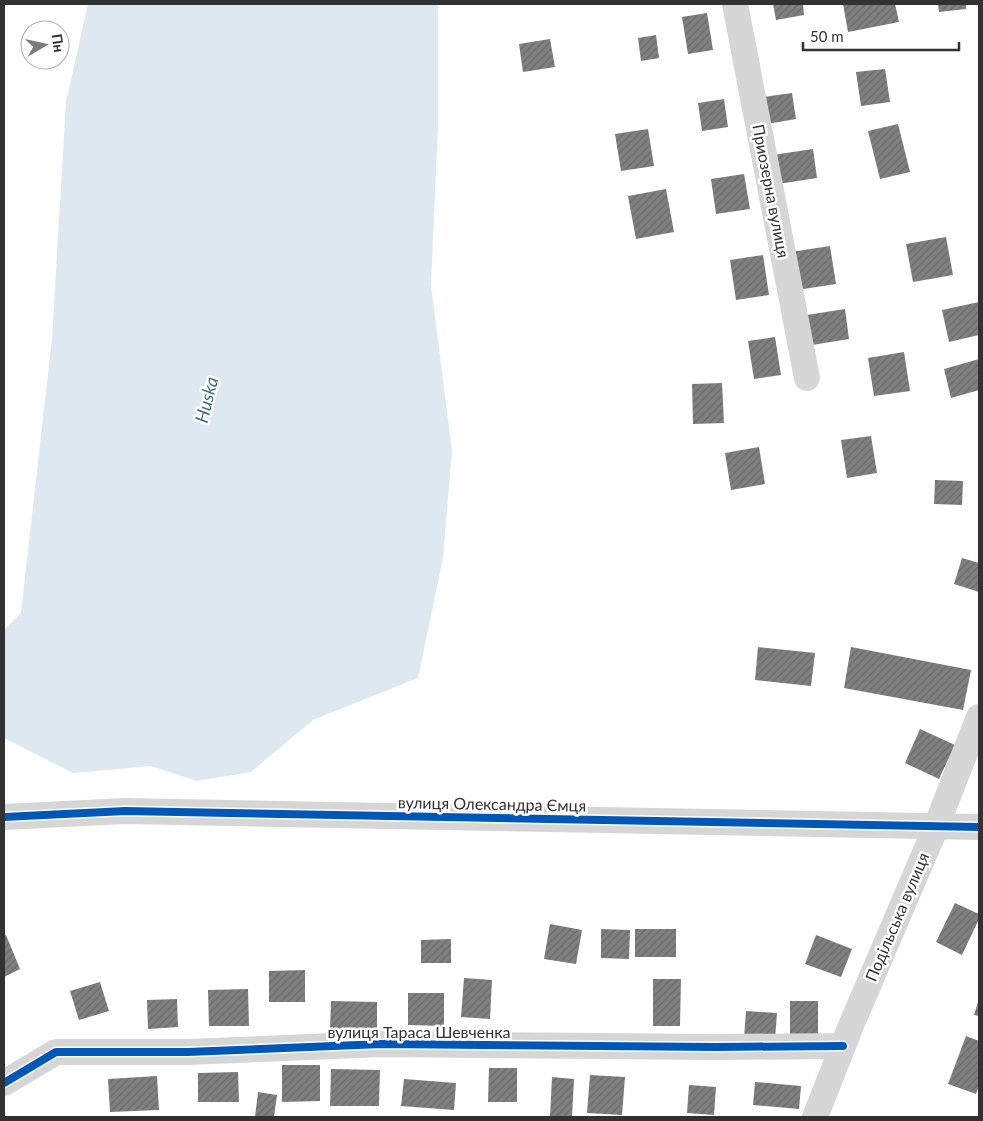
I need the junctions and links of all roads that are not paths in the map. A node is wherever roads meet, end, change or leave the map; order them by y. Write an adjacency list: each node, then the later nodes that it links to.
1 (735, 4): 2 (street, Приозерна вулиця)
2 (807, 378)
3 (979, 717): 5 (street, Подільська вулиця)
4 (4, 817): 5 (street, вулиця Олександра Ємця)
5 (936, 826): 6 (street, вулиця Олександра Ємця); 7 (street, Подільська вулиця)
6 (979, 827)
7 (843, 1046): 8 (street, вулиця Тараса Шевченка); 9 (street, Подільська вулиця)
8 (4, 1083)
9 (815, 1117)

